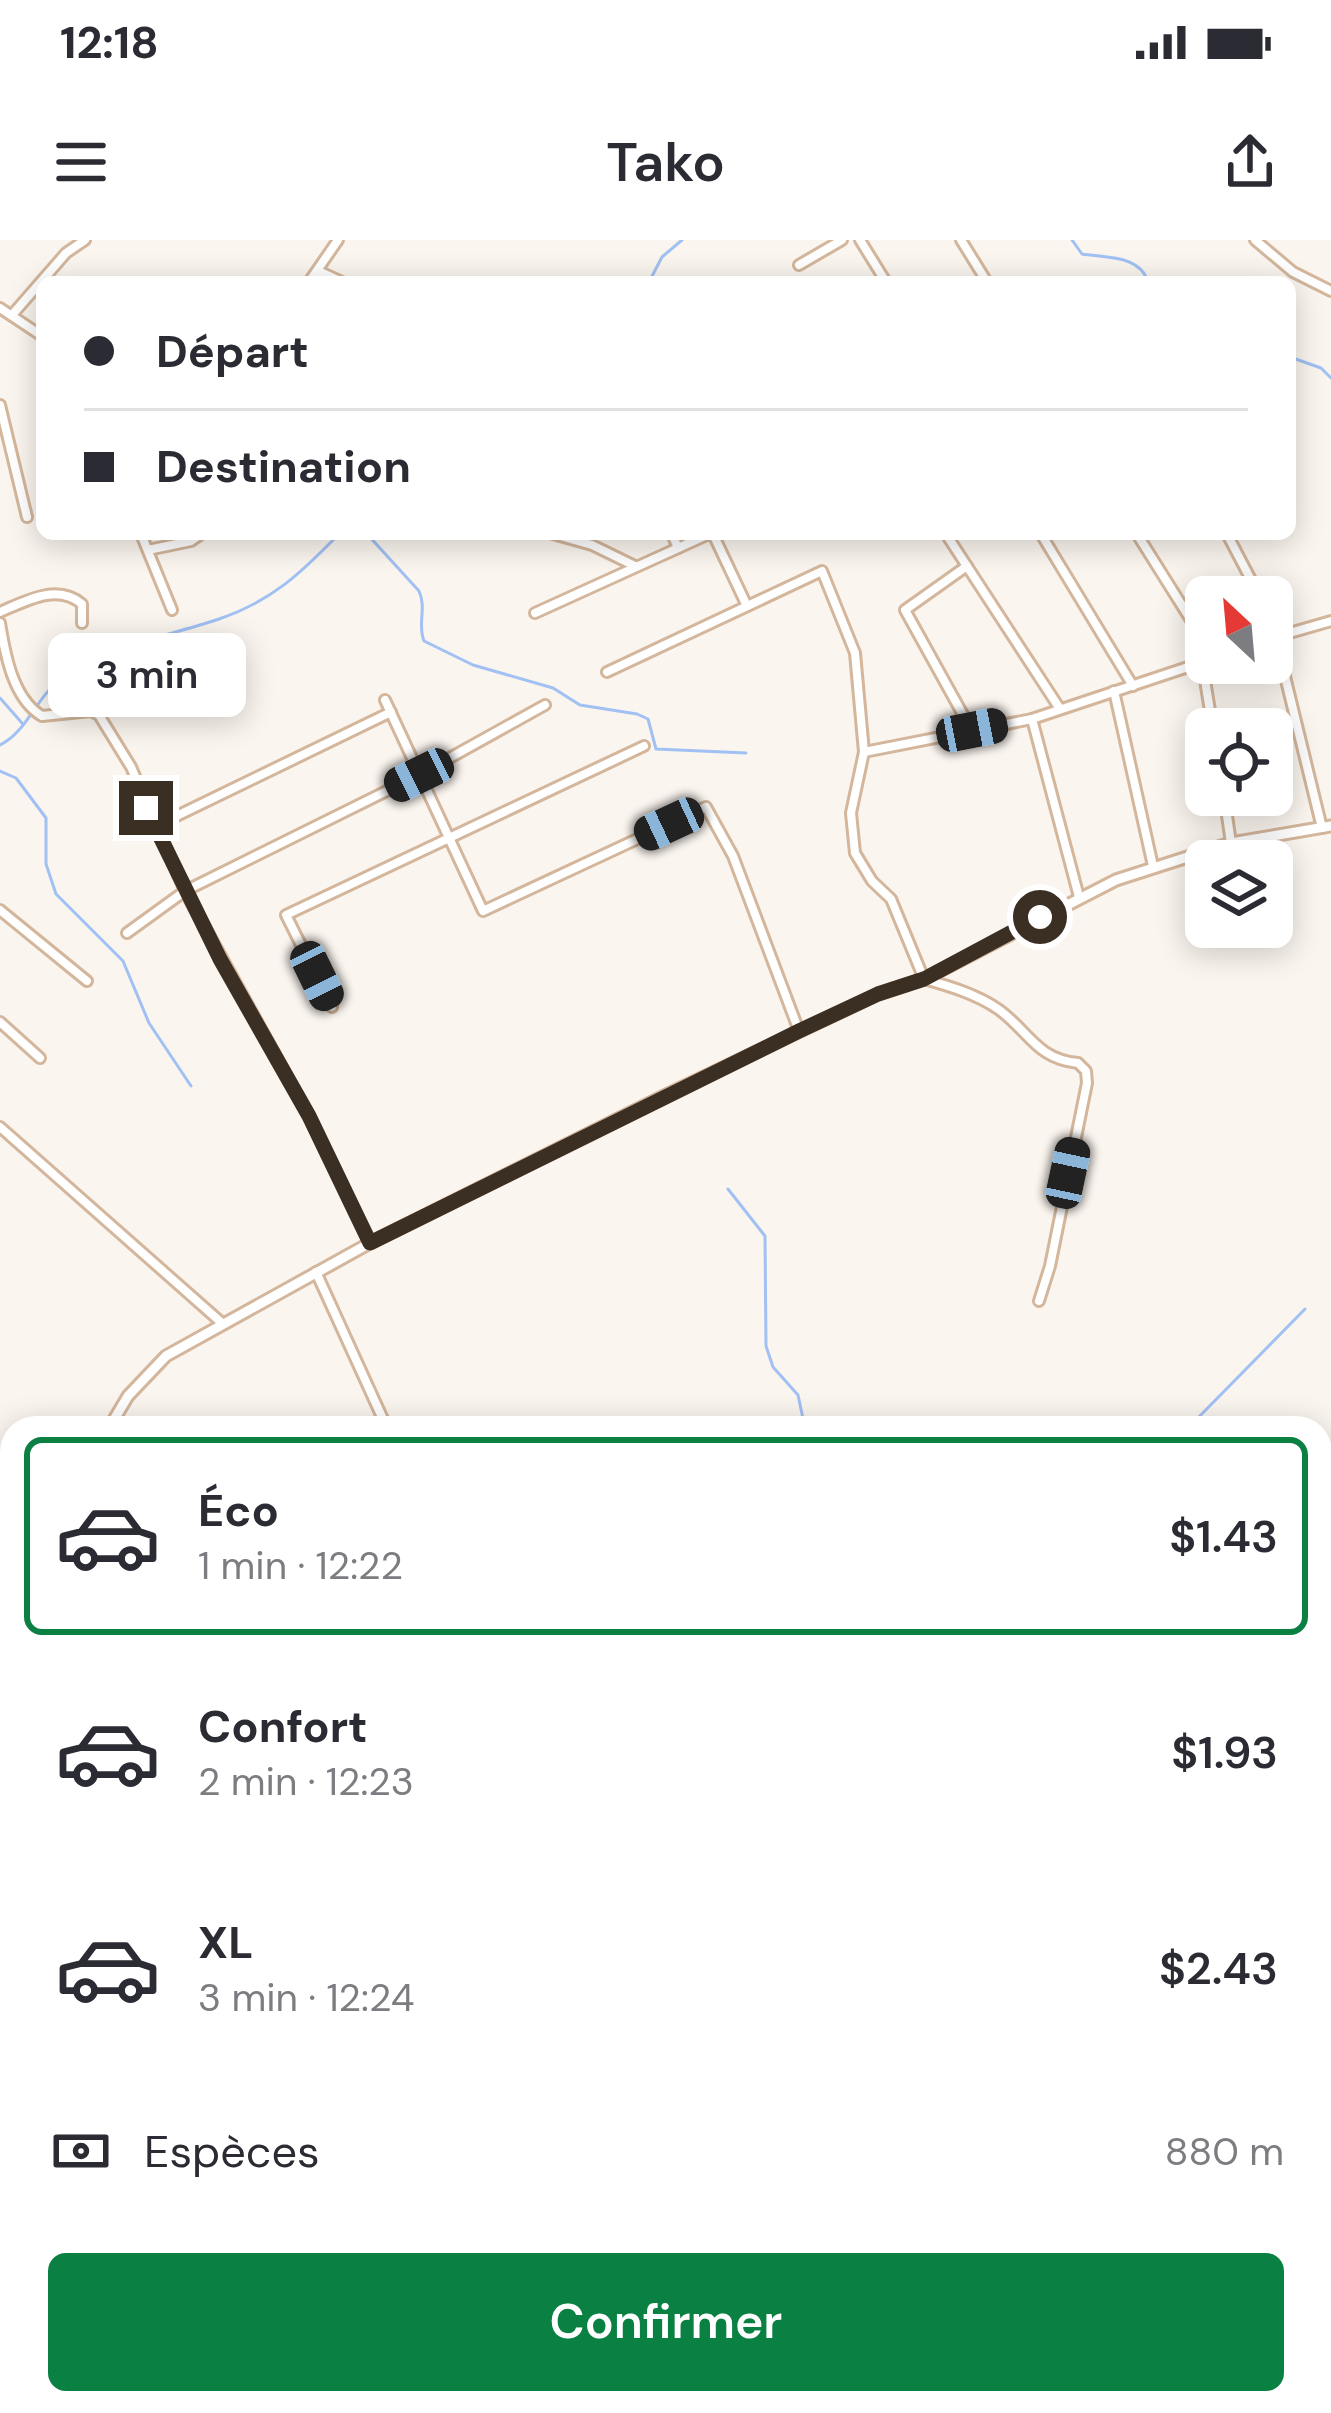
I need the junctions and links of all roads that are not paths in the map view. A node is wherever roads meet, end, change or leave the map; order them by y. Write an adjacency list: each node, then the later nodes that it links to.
1 (85, 240): 9 (street)
2 (338, 240): 8 (street)
3 (842, 240): 7 (street)
4 (860, 240): 12 (street)
5 (961, 240): 13 (street)
6 (1255, 240): 15 (street)
7 (799, 265)
8 (318, 271): 10 (street); 11 (street)
9 (46, 276)
10 (314, 276)
11 (329, 276)
12 (882, 276)
13 (983, 276)
14 (36, 287): 17 (street)
15 (1331, 290)
16 (0, 308): 17 (street)
17 (12, 315): 18 (street)
18 (36, 332)
19 (0, 406): 20 (street)
20 (27, 517)
21 (144, 540): 32 (street)
22 (192, 540): 32 (street)
23 (574, 540): 34 (street)
24 (675, 540): 31 (street)
25 (697, 540): 31 (street)
26 (714, 540): 36 (street)
27 (950, 540): 33 (street)
28 (1045, 540): 48 (street)
29 (1141, 540): 38 (street)
30 (1231, 540): 35 (street)
31 (678, 548): 34 (street)
32 (148, 550): 37 (street)
33 (967, 566): 52 (street); 55 (street)
34 (636, 567): 40 (street)
35 (1249, 576)
36 (747, 606): 46 (street); 57 (street)
37 (172, 610)
38 (1185, 611)
39 (0, 612): 43 (street)
40 (535, 613)
41 (1331, 621): 44 (street)
42 (0, 622): 59 (street)
43 (82, 623)
44 (1293, 632)
45 (1185, 668): 48 (street)
46 (607, 672)
47 (1288, 684): 60 (street)
48 (1132, 686): 49 (street)
49 (1114, 691): 52 (street); 64 (street)
50 (385, 700): 53 (street)
51 (545, 705): 58 (street)
52 (1060, 709): 54 (street)
53 (391, 712): 58 (street); 59 (street)
54 (1032, 719): 55 (street); 66 (street)
55 (972, 730): 57 (street)
56 (644, 746): 61 (street)
57 (864, 752): 69 (street)
58 (419, 775): 61 (street); 65 (street)
59 (156, 826): 65 (street)
60 (1326, 827): 62 (street)
61 (449, 839): 71 (street); 73 (street)
62 (1250, 840)
63 (1185, 857): 64 (street)
64 (1153, 866): 66 (street)
65 (184, 891): 68 (street); 76 (street)
66 (1079, 897): 69 (street)
67 (1, 915): 70 (street)
68 (127, 933)
69 (924, 979): 73 (street); 78 (street)
70 (87, 981)
71 (332, 1007)
72 (0, 1022): 74 (street)
73 (799, 1031): 76 (street)
74 (40, 1058)
75 (0, 1126): 79 (street)
76 (370, 1243): 77 (street)
77 (316, 1272): 79 (street); 81 (street)
78 (1039, 1301)
79 (224, 1325): 80 (street)
80 (116, 1416)
81 (382, 1416)

